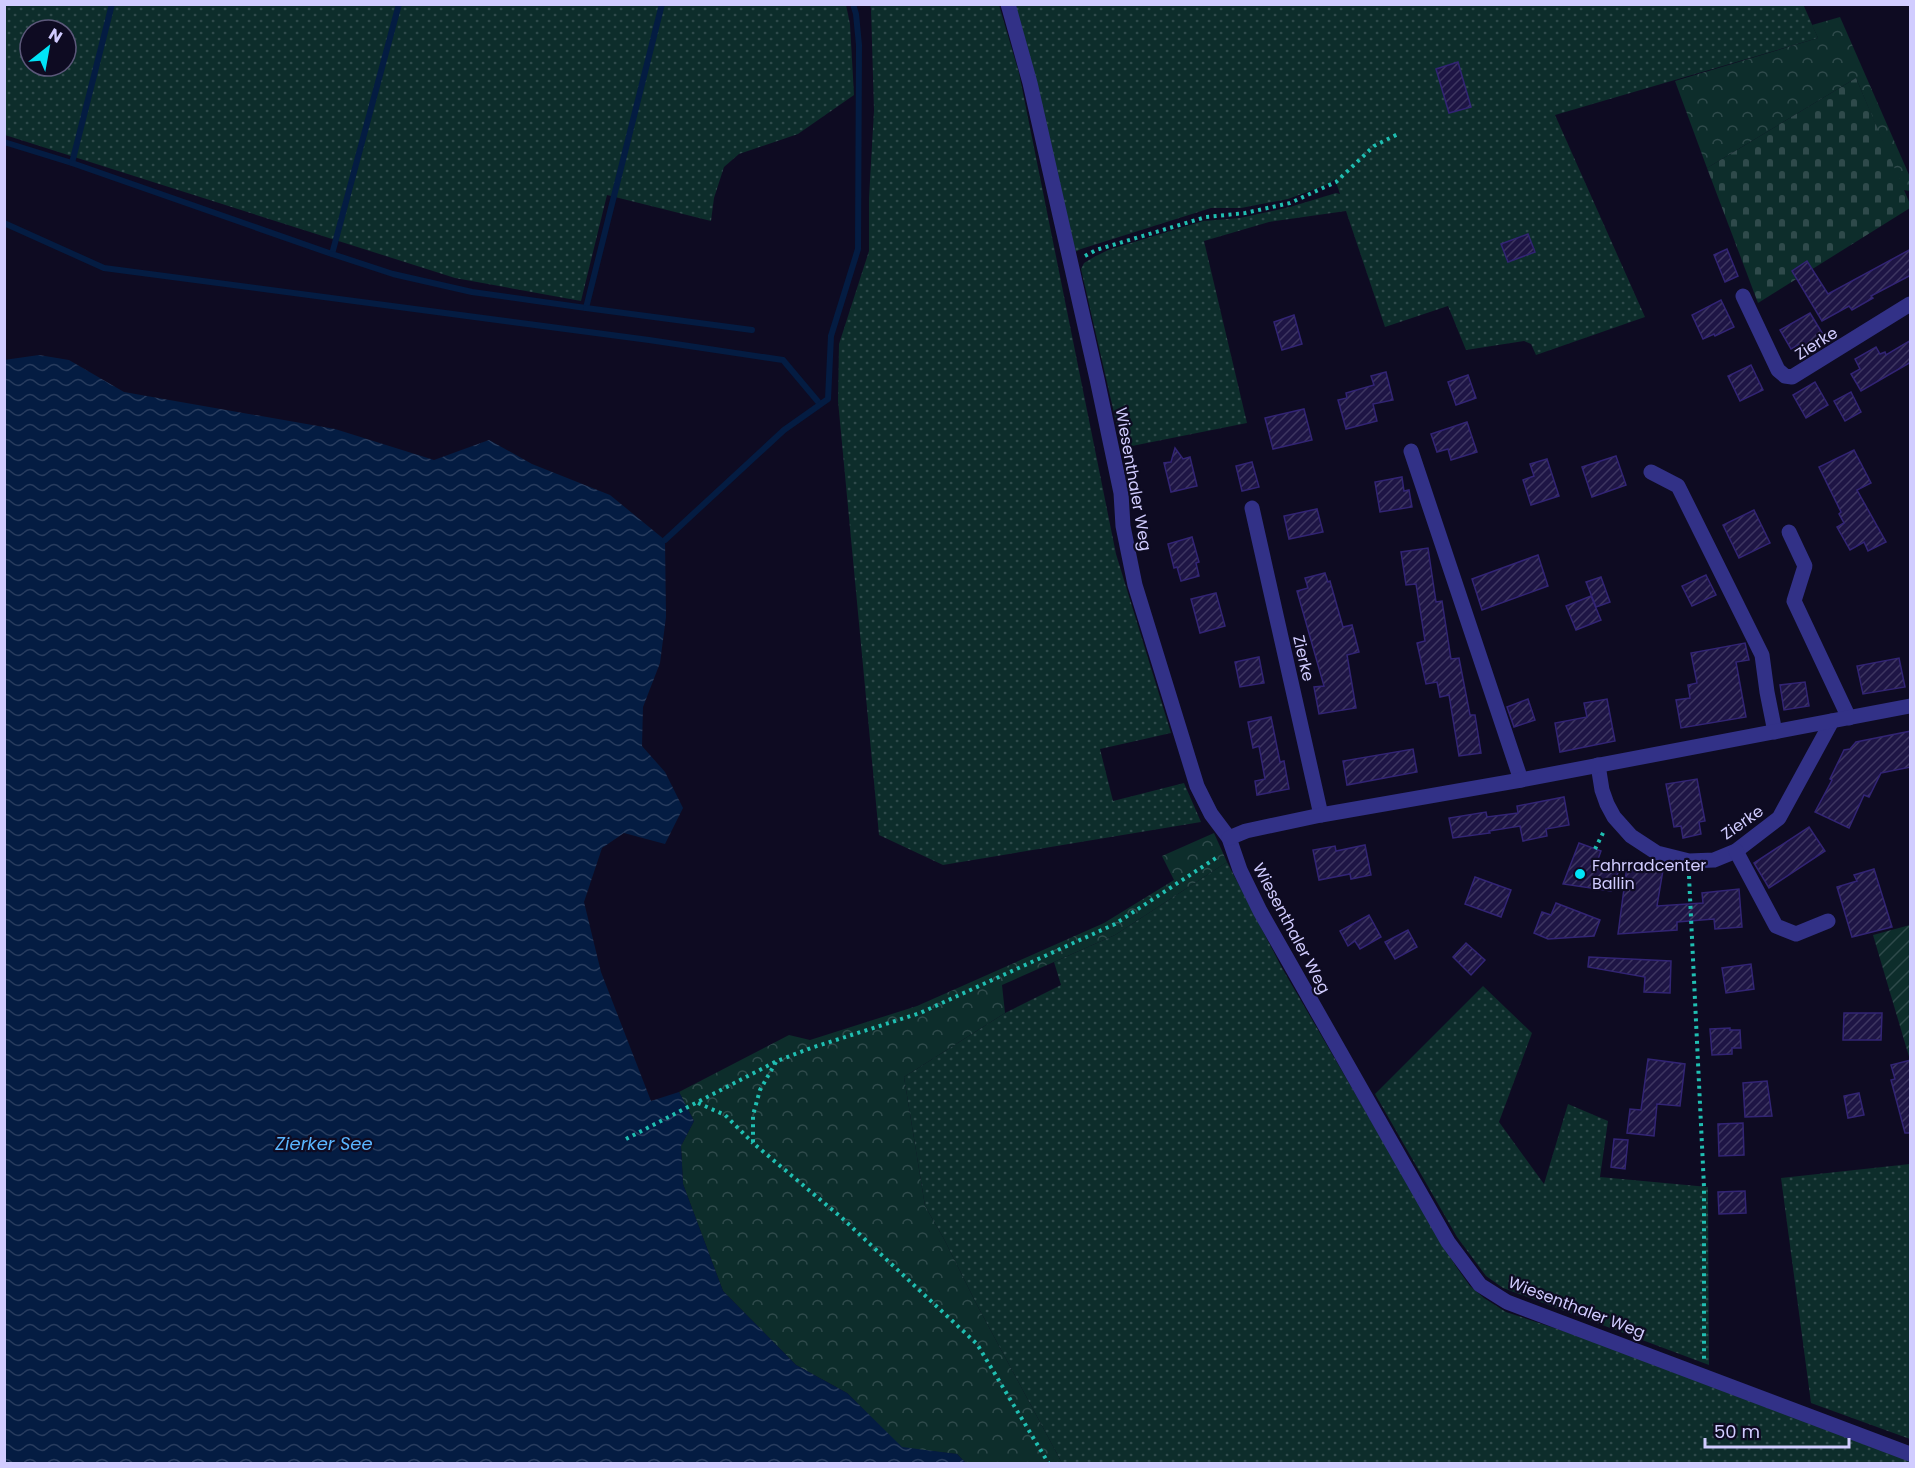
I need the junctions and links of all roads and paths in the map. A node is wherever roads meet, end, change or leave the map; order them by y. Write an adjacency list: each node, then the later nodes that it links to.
1 (1008, 4): 3 (street, Wiesenthaler Weg)
2 (1398, 134): 3 (path)
3 (1070, 262): 17 (street, Wiesenthaler Weg)
4 (1743, 296): 5 (street, Zierke)
5 (1911, 304)
6 (1411, 451): 15 (street)
7 (1651, 472): 13 (street)
8 (1252, 508): 16 (street, Zierke)
9 (1789, 532): 11 (street)
10 (1911, 706): 11 (street)
11 (1849, 718): 12 (street)
12 (1832, 721): 13 (street); 18 (street, Zierke)
13 (1775, 732): 14 (street)
14 (1598, 765): 15 (street); 20 (street, Zierke)
15 (1521, 780): 16 (street)
16 (1322, 815): 17 (street)
17 (1229, 838): 26 (street, Wiesenthaler Weg)
18 (1736, 851): 20 (street, Zierke); 21 (street)
19 (1213, 860): 22 (path)
20 (1689, 861): 26 (path)
21 (1828, 921)
22 (777, 1061): 23 (path); 25 (path)
23 (697, 1102): 24 (path); 25 (path)
24 (626, 1139)
25 (753, 1143): 28 (path)
26 (1703, 1375): 27 (street, Wiesenthaler Weg)
27 (1911, 1454)
28 (1049, 1464)

